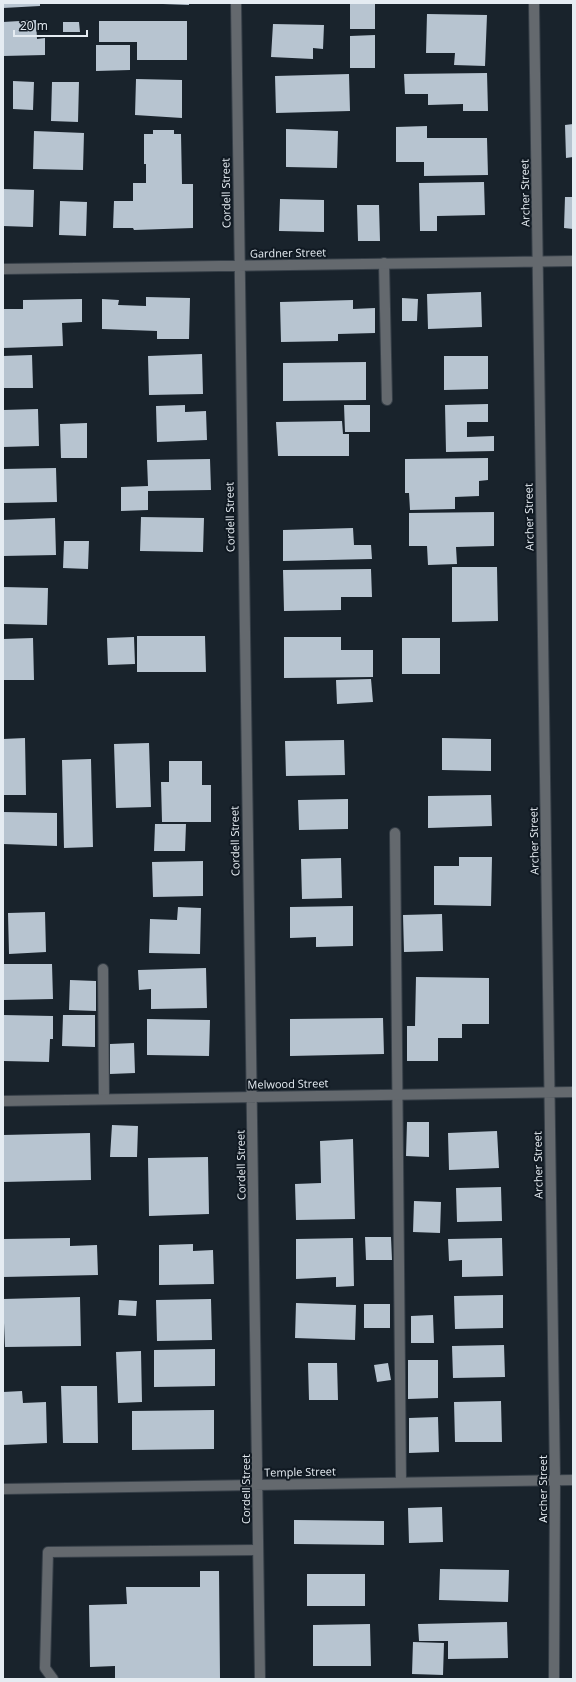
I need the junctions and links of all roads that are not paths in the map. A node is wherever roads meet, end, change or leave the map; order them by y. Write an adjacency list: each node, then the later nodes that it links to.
1 (236, 3): 6 (street, Cordell Street)
2 (534, 3): 3 (street, Archer Street)
3 (538, 261): 4 (street, Gardner Street); 5 (street, Gardner Street); 11 (street, Archer Street)
4 (573, 261)
5 (384, 263): 6 (street, Gardner Street); 8 (street)
6 (239, 265): 7 (street, Gardner Street); 14 (street, Cordell Street)
7 (3, 269)
8 (387, 400)
9 (395, 833): 13 (street)
10 (103, 969): 15 (street)
11 (549, 1092): 12 (street, Melwood Street); 13 (street, Melwood Street); 17 (street, Archer Street)
12 (573, 1092)
13 (397, 1094): 14 (street, Melwood Street); 19 (street)
14 (252, 1097): 15 (street, Melwood Street); 20 (street, Cordell Street)
15 (104, 1099): 16 (street, Melwood Street)
16 (3, 1101)
17 (555, 1480): 18 (street, Temple Street); 19 (street, Temple Street); 25 (street, Archer Street)
18 (573, 1480)
19 (401, 1482): 20 (street, Temple Street)
20 (258, 1485): 21 (street, Temple Street); 22 (street, Cordell Street)
21 (3, 1489)
22 (258, 1550): 23 (street); 24 (street, Cordell Street)
23 (54, 1679)
24 (260, 1679)
25 (554, 1679)

